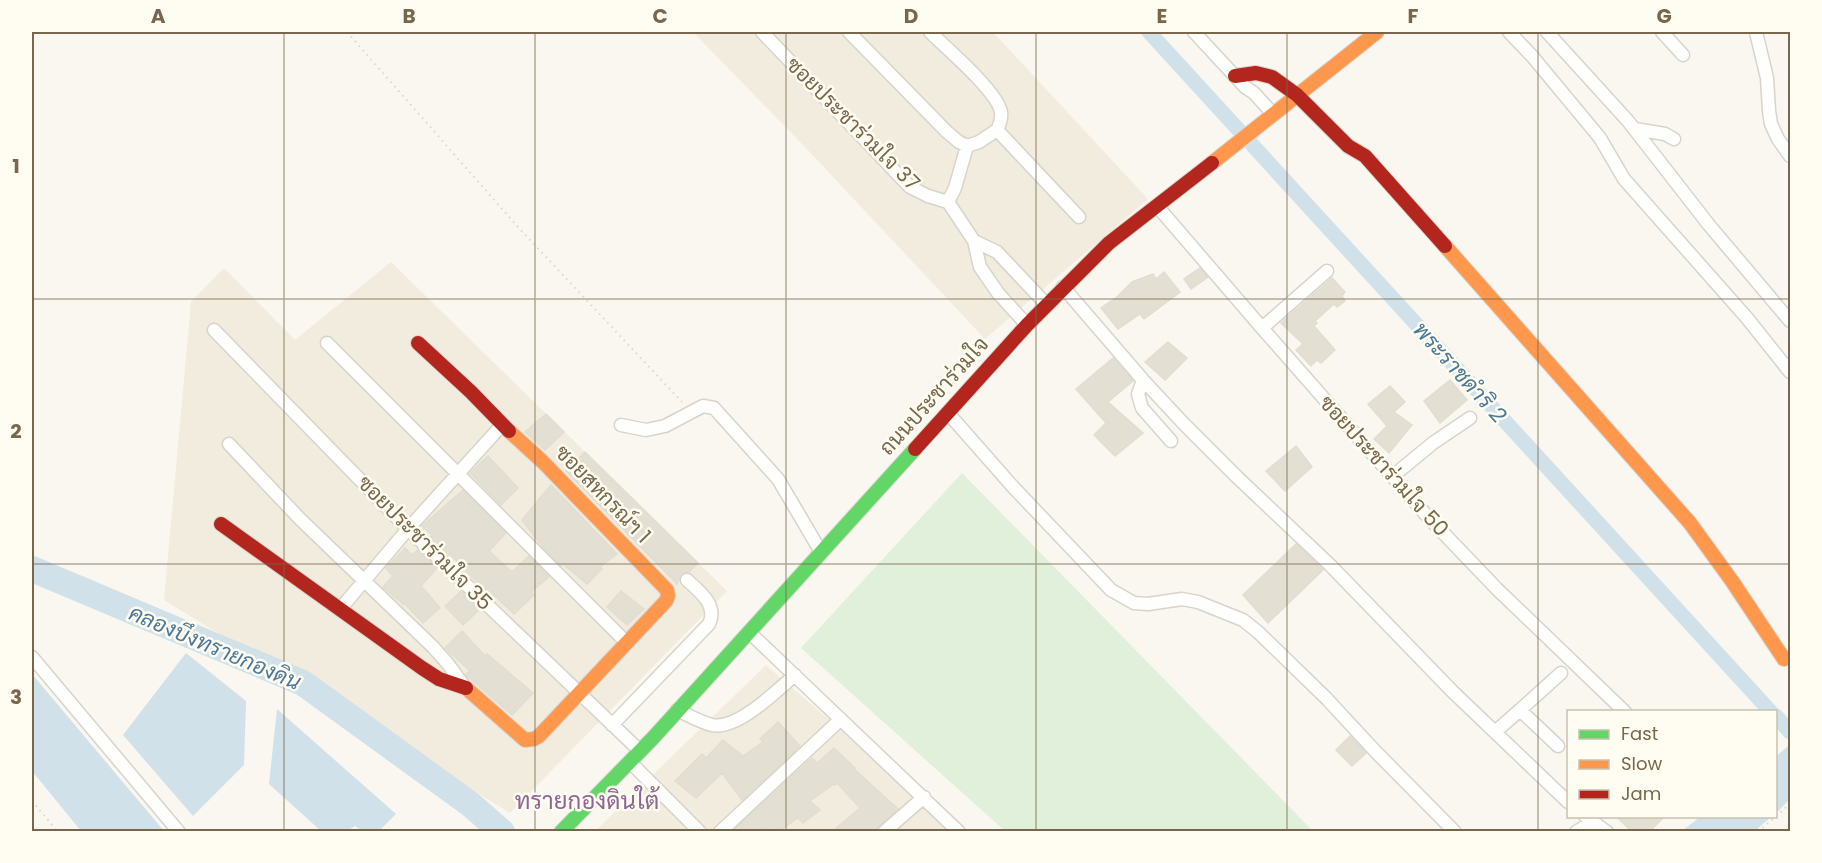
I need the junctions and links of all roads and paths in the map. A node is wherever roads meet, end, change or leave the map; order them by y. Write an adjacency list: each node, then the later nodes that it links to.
1 (347, 32): 35 (path)
2 (762, 32): 20 (street, ซอยประชาร่วมใจ 37)
3 (849, 32): 18 (street)
4 (930, 32): 16 (street)
5 (1194, 32): 12 (street)
6 (1377, 32): 13 (street, ถนนประชาร่วมใจ)
7 (1509, 32): 33 (street)
8 (1547, 32): 15 (street)
9 (1662, 32): 11 (street)
10 (1756, 32): 19 (street)
11 (1683, 55)
12 (1235, 76): 13 (street); 14 (street)
13 (1297, 94): 14 (street, ถนนประชาร่วมใจ); 53 (street)
14 (1268, 118): 21 (street, ถนนประชาร่วมใจ)
15 (1635, 129): 17 (street); 27 (street)
16 (997, 130): 18 (street); 22 (street)
17 (1674, 139)
18 (967, 146): 20 (street)
19 (1791, 156)
20 (948, 202): 23 (street)
21 (1157, 206): 25 (street, ถนนประชาร่วมใจ); 29 (street, ซอยประชาร่วมใจ 50)
22 (1079, 218)
23 (974, 241): 26 (street); 28 (street)
24 (1327, 271): 29 (street)
25 (1064, 287): 26 (street, ถนนประชาร่วมใจ); 34 (street)
26 (1046, 304): 28 (street, ถนนประชาร่วมใจ)
27 (1791, 321)
28 (1027, 325): 36 (street, ถนนประชาร่วมใจ)
29 (1262, 328): 43 (street, ซอยประชาร่วมใจ 50)
30 (214, 330): 45 (street, ซอยประชาร่วมใจ 35)
31 (327, 343): 42 (street)
32 (418, 343): 38 (street, ซอยสหกรณ์ฯ 1)
33 (1791, 372)
34 (1143, 380): 40 (street); 63 (street)
35 (690, 411): 39 (street); 46 (street)
36 (948, 413): 46 (street, ถนนประชาร่วมใจ); 81 (street)
37 (1470, 418): 43 (street)
38 (501, 425): 42 (street); 51 (street, ซอยสหกรณ์ฯ 1)
39 (621, 425)
40 (1171, 441)
41 (229, 444): 48 (street)
42 (458, 474): 45 (street); 51 (street)
43 (1393, 476): 60 (street, ซอยประชาร่วมใจ 50)
44 (221, 524): 49 (street)
45 (408, 529): 48 (street); 57 (street, ซอยประชาร่วมใจ 35)
46 (821, 552): 50 (street, ถนนประชาร่วมใจ)
47 (687, 580): 62 (street)
48 (363, 582): 49 (street); 56 (street)
49 (341, 608): 56 (street)
50 (748, 632): 55 (street); 58 (street, ถนนประชาร่วมใจ)
51 (627, 644): 57 (street)
52 (32, 657): 75 (street)
53 (1784, 658)
54 (1561, 673): 59 (street)
55 (795, 675): 58 (street); 61 (street)
56 (464, 686): 57 (street)
57 (579, 694): 62 (street, ซอยประชาร่วมใจ 35)
58 (677, 710): 65 (street, ถนนประชาร่วมใจ)
59 (1520, 710): 63 (street); 64 (street)
60 (1623, 710)
61 (841, 719): 67 (street); 78 (street)
62 (612, 725): 65 (street, ซอยประชาร่วมใจ 35)
63 (1495, 732): 68 (street)
64 (1558, 747)
65 (640, 752): 66 (street, ถนนประชาร่วมใจ)
66 (630, 762): 76 (street, ถนนประชาร่วมใจ); 77 (street)
67 (924, 797): 79 (street); 80 (street)
68 (1567, 800)
69 (32, 801): 74 (path)
70 (1791, 804): 71 (path)
71 (1777, 815)
72 (1774, 818): 84 (path)
73 (1589, 819): 82 (street); 83 (street)
74 (58, 831)
75 (179, 831)
76 (561, 831)
77 (700, 831)
78 (720, 831)
79 (884, 831)
80 (958, 831)
81 (1455, 831)
82 (1576, 831)
83 (1607, 831)
84 (1758, 831)

